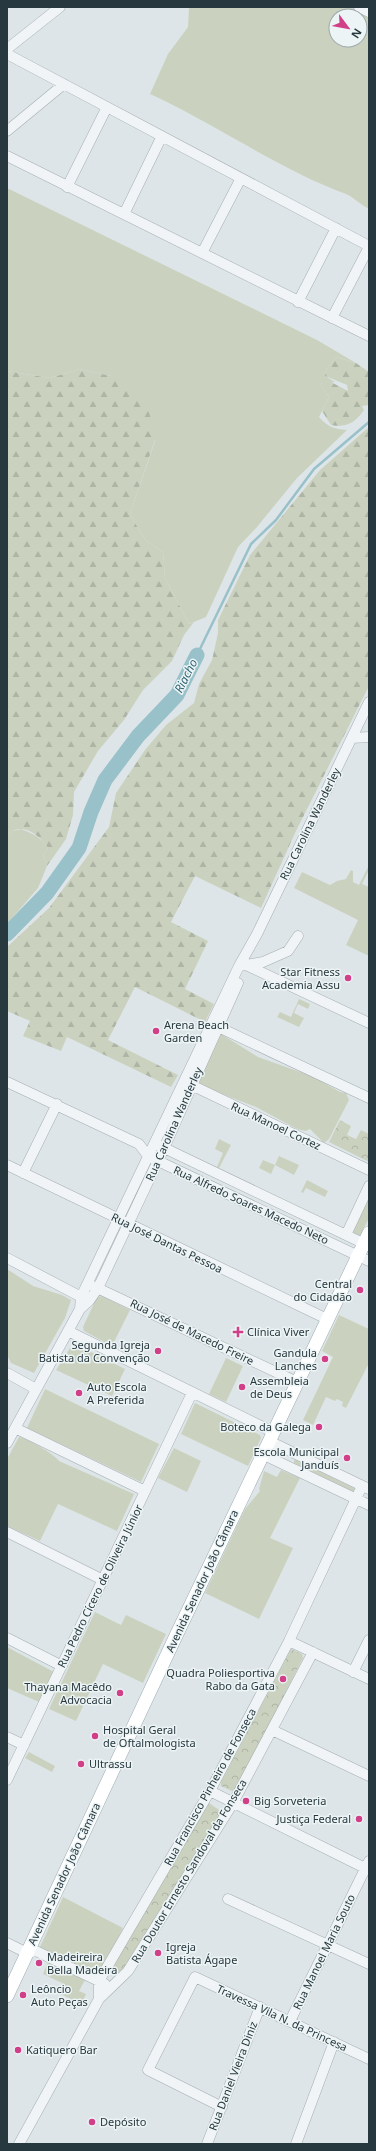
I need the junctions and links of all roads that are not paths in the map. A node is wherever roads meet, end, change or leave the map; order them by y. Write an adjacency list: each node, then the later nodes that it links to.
1 (60, 7): 4 (street)
2 (359, 7): 3 (street)
3 (369, 12)
4 (7, 49)
5 (7, 54): 6 (street)
6 (64, 84): 7 (street); 8 (street)
7 (107, 107): 9 (street); 12 (street)
8 (7, 130)
9 (162, 136): 11 (street); 13 (street)
10 (7, 156): 12 (street)
11 (241, 178): 14 (street); 16 (street)
12 (67, 186): 13 (street)
13 (124, 214): 16 (street)
14 (336, 228): 15 (street); 17 (street)
15 (369, 246): 18 (street)
16 (202, 253): 17 (street)
17 (298, 302): 18 (street)
18 (332, 318): 19 (street)
19 (369, 336)
20 (369, 702): 22 (street, Rua Carolina Wanderley)
21 (369, 737): 22 (street)
22 (352, 738): 24 (street, Rua Carolina Wanderley)
23 (298, 936): 24 (street)
24 (243, 965): 25 (street); 26 (street, Rua Carolina Wanderley)
25 (369, 1023)
26 (214, 1025): 28 (street, Rua Carolina Wanderley); 29 (street)
27 (7, 1082): 30 (street, Rua Alfredo Soares Macedo Neto)
28 (187, 1084): 31 (street, Rua Carolina Wanderley); 33 (street, Rua Carolina Wanderley); 37 (street, Rua Manoel Cortez)
29 (369, 1098)
30 (57, 1104): 32 (street, Rua Alfredo Soares Macedo Neto); 38 (street)
31 (154, 1143): 32 (street, Rua Alfredo Soares Macedo Neto); 33 (street, Rua Alfredo Soares Macedo Neto); 34 (street, Rua Carolina Wanderley)
32 (139, 1144): 34 (street, Rua Alfredo Soares Macedo Neto)
33 (164, 1148): 35 (street, Rua Carolina Wanderley); 42 (street, Rua Alfredo Soares Macedo Neto)
34 (148, 1156): 35 (street, Rua Alfredo Soares Macedo Neto); 40 (street, Rua Carolina Wanderley)
35 (158, 1161): 41 (street, Rua Carolina Wanderley); 45 (street, Rua Alfredo Soares Macedo Neto)
36 (7, 1165): 38 (street, Rua José Dantas Pessoa)
37 (369, 1170)
38 (23, 1173): 40 (street, Rua José Dantas Pessoa)
39 (369, 1186): 43 (street)
40 (118, 1219): 41 (street, Rua José Dantas Pessoa); 48 (street, Rua Carolina Wanderley)
41 (127, 1224): 49 (street, Rua Carolina Wanderley); 51 (street, Rua José Dantas Pessoa)
42 (336, 1230): 43 (street, Rua Alfredo Soares Macedo Neto); 45 (street)
43 (346, 1235): 44 (street, Rua Alfredo Soares Macedo Neto)
44 (367, 1241): 47 (main road, Avenida Senador João Câmara)
45 (329, 1242): 47 (street, Rua Alfredo Soares Macedo Neto)
46 (7, 1258): 50 (street)
47 (364, 1258): 51 (main road, Avenida Senador João Câmara)
48 (87, 1283): 49 (street, Rua José de Macedo Freire); 50 (street, Rua Carolina Wanderley)
49 (98, 1288): 50 (street, Rua Carolina Wanderley); 54 (street, Rua José de Macedo Freire)
50 (85, 1299): 52 (street)
51 (327, 1319): 54 (main road, Avenida Senador João Câmara)
52 (68, 1331): 55 (street); 56 (street)
53 (7, 1373): 55 (street)
54 (297, 1382): 58 (main road, Avenida Senador João Câmara)
55 (36, 1389): 57 (street)
56 (192, 1393): 58 (street); 64 (street, Rua Pedro Cícero de Oliveira Júnior)
57 (15, 1428): 59 (street); 64 (street)
58 (271, 1436): 60 (street); 61 (main road, Avenida Senador João Câmara)
59 (7, 1443)
60 (294, 1453): 62 (street); 63 (street)
61 (262, 1454): 62 (street); 87 (main road, Avenida Senador João Câmara)
62 (288, 1466): 65 (street)
63 (366, 1488): 65 (street, Rua Francisco Pinheiro de Fonseca)
64 (145, 1491): 68 (street, Rua Pedro Cícero de Oliveira Júnior)
65 (356, 1498): 66 (street); 71 (street, Rua Francisco Pinheiro de Fonseca)
66 (369, 1505)
67 (7, 1532): 68 (street)
68 (103, 1580): 73 (street, Rua Pedro Cícero de Oliveira Júnior)
69 (7, 1638): 73 (street)
70 (369, 1640): 74 (street)
71 (288, 1641): 72 (street); 81 (street, Rua Francisco Pinheiro de Fonseca)
72 (312, 1652): 74 (street); 76 (street, Rua Doutor Ernesto Sandoval da Fonseca)
73 (62, 1666): 78 (street, Rua Pedro Cícero de Oliveira Júnior)
74 (353, 1672): 75 (street)
75 (369, 1679)
76 (272, 1730): 79 (street); 82 (street, Rua Doutor Ernesto Sandoval da Fonseca)
77 (7, 1737): 78 (street)
78 (24, 1745): 80 (street, Rua Pedro Cícero de Oliveira Júnior)
79 (369, 1776)
80 (7, 1780)
81 (210, 1791): 82 (street); 89 (street, Rua Francisco Pinheiro de Fonseca)
82 (233, 1803): 83 (street); 90 (street, Rua Doutor Ernesto Sandoval da Fonseca)
83 (368, 1866): 86 (street, Rua Manoel Maria Souto)
84 (228, 1899): 86 (street)
85 (7, 1943): 87 (street)
86 (328, 1945): 88 (street); 94 (street, Rua Manoel Maria Souto)
87 (27, 1953): 89 (street); 91 (main road, Avenida Senador João Câmara)
88 (369, 1964)
89 (99, 1981): 90 (street); 92 (street)
90 (110, 1986): 92 (street, Rua Doutor Ernesto Sandoval da Fonseca)
91 (7, 1996)
92 (99, 1999): 98 (street, Rua Doutor Ernesto Sandoval da Fonseca)
93 (260, 2007): 94 (street, Travessa Vila N. da Princesa); 97 (street, Rua Daniel Vieira Diniz); 97 (street, Travessa Vila N. da Princesa)
94 (290, 2021): 95 (street, Travessa Vila N. da Princesa)
95 (334, 2042): 96 (street, Travessa Vila N. da Princesa); 100 (street)
96 (369, 2059)
97 (222, 2107): 99 (street, Rua Daniel Vieira Diniz)
98 (19, 2144)
99 (207, 2144)
100 (296, 2144)

